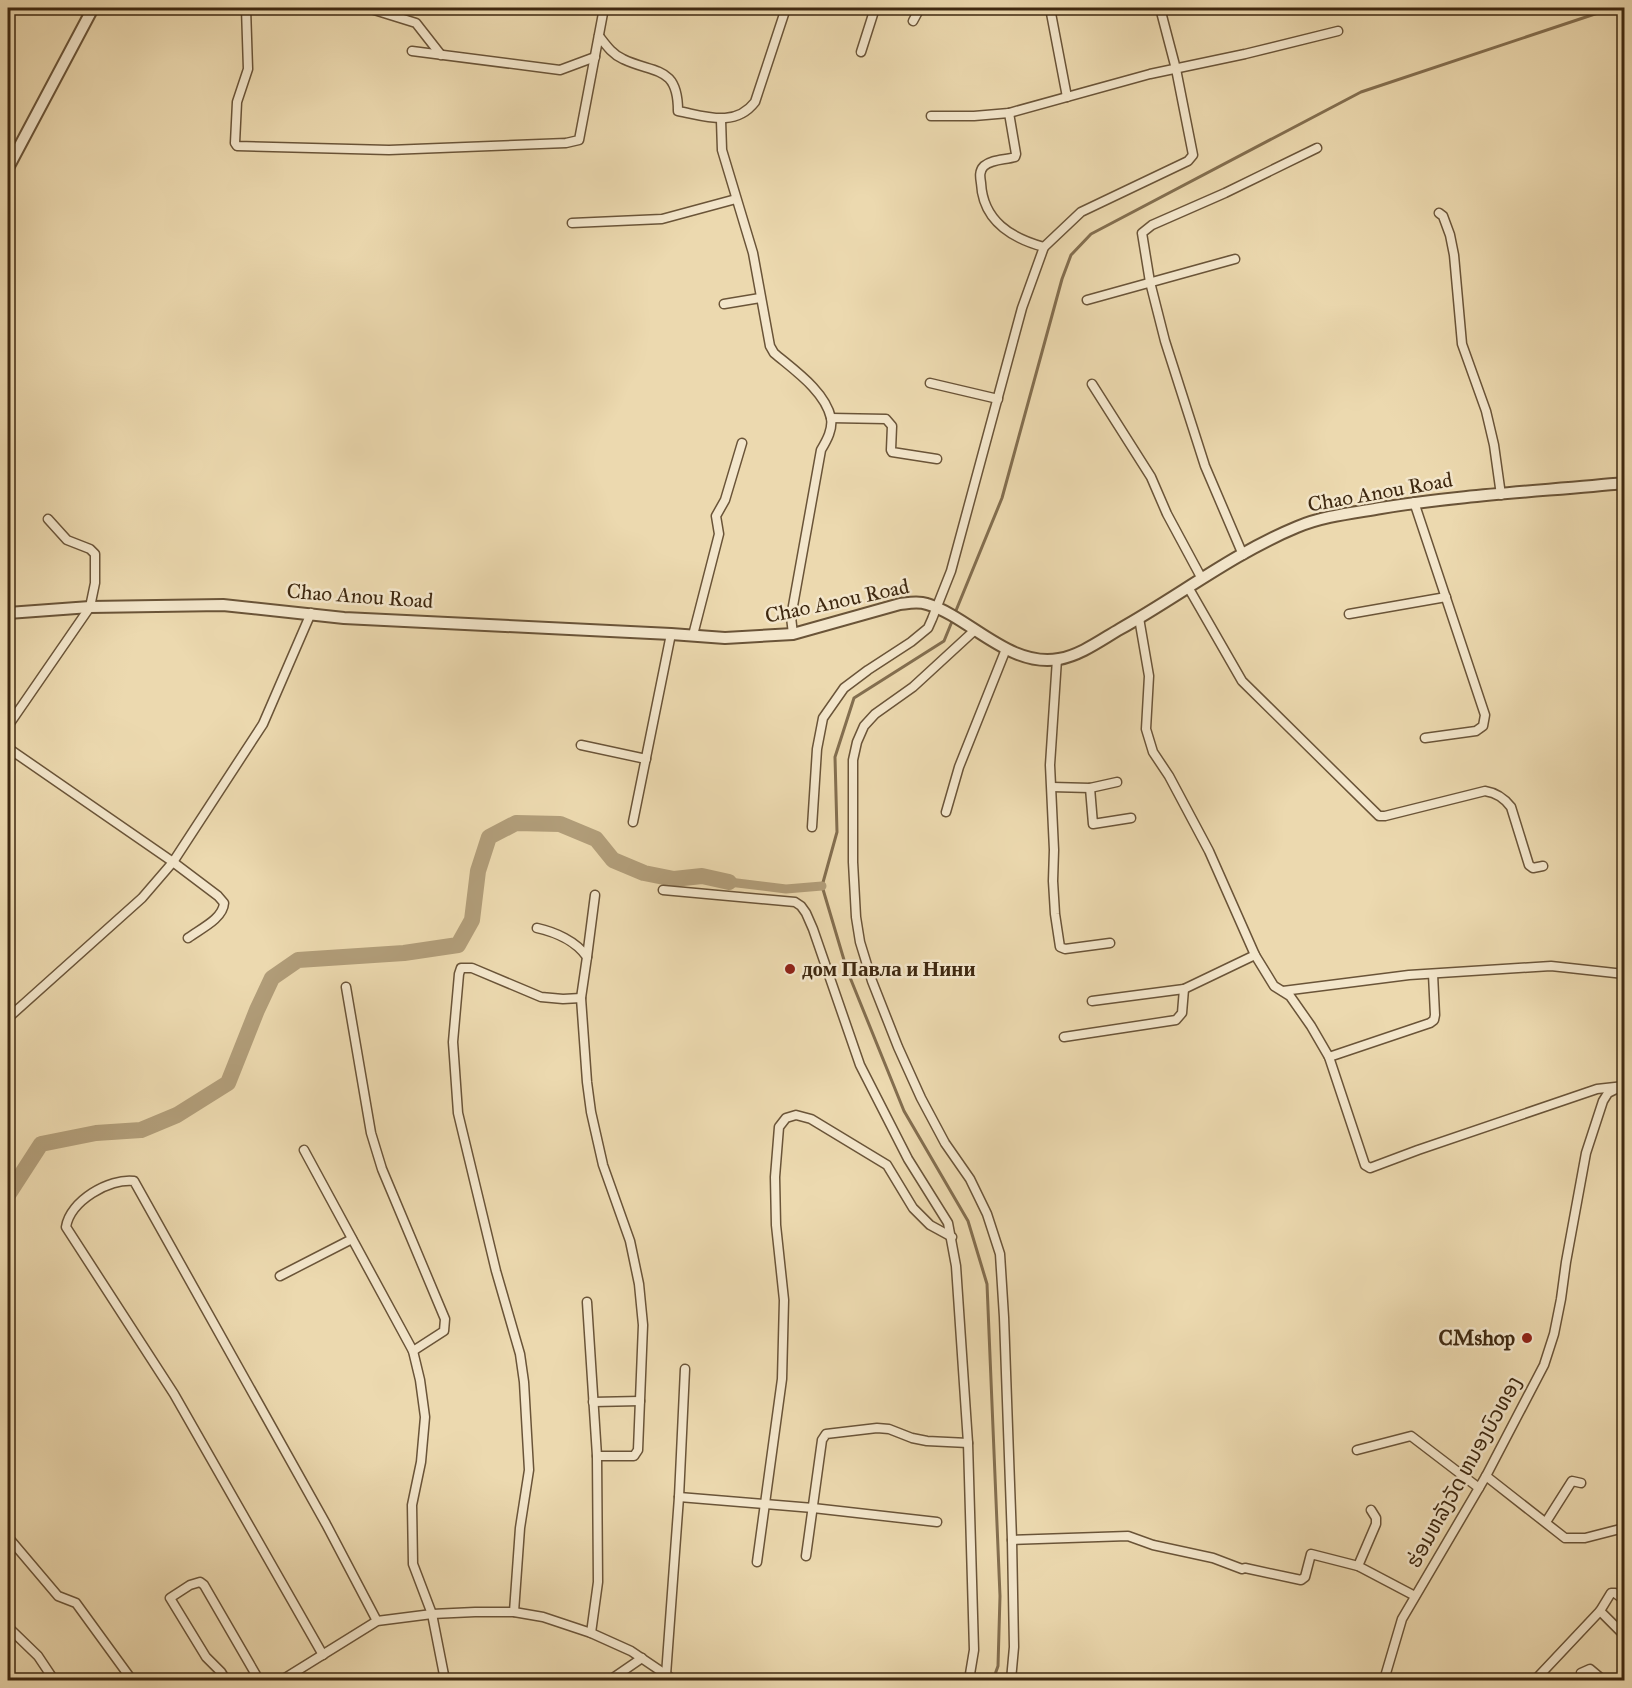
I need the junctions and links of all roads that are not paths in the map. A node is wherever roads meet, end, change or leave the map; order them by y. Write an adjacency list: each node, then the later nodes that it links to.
1 (93, 8): 23 (street)
2 (246, 8): 16 (street)
3 (369, 8): 15 (street)
4 (604, 8): 12 (street)
5 (786, 8): 21 (street)
6 (875, 8): 14 (street)
7 (920, 8): 10 (street)
8 (1050, 8): 18 (street)
9 (1160, 8): 17 (street)
10 (914, 21)
11 (1338, 31): 17 (street)
12 (599, 36): 16 (street); 21 (street)
13 (412, 51): 15 (street)
14 (861, 52)
15 (441, 55): 16 (street)
16 (595, 57)
17 (1176, 69): 18 (street); 27 (street)
18 (1067, 97): 19 (street)
19 (1009, 113): 20 (street); 27 (street)
20 (931, 116)
21 (721, 120): 24 (street)
22 (1317, 148): 29 (street)
23 (8, 168)
24 (736, 199): 26 (street); 30 (street)
25 (1439, 213): 40 (street)
26 (572, 223)
27 (1044, 248): 35 (street)
28 (1235, 259): 29 (street)
29 (1150, 282): 31 (street); 43 (street)
30 (760, 298): 32 (street); 36 (street)
31 (1087, 300)
32 (724, 304)
33 (930, 383): 35 (street)
34 (1092, 384): 44 (street)
35 (998, 399): 48 (street)
36 (831, 418): 38 (street); 55 (street)
37 (742, 443): 56 (street)
38 (937, 459)
39 (1624, 483): 40 (street, Chao Anou Road)
40 (1501, 495): 41 (street, Chao Anou Road)
41 (1414, 502): 43 (street, Chao Anou Road); 46 (street)
42 (48, 519): 47 (street)
43 (1243, 555): 44 (street, Chao Anou Road)
44 (1202, 579): 45 (street, Chao Anou Road)
45 (1188, 587): 52 (street, Chao Anou Road); 72 (street)
46 (1446, 597): 51 (street); 60 (street)
47 (90, 607): 49 (street, Chao Anou Road); 50 (street, Chao Anou Road); 59 (street)
48 (941, 610): 53 (street, Chao Anou Road); 55 (street, Chao Anou Road); 70 (street)
49 (8, 613)
50 (311, 613): 54 (street, Chao Anou Road); 71 (street)
51 (1349, 614)
52 (1139, 618): 58 (street, Chao Anou Road); 78 (street)
53 (975, 630): 57 (street, Chao Anou Road); 115 (street)
54 (671, 634): 56 (street, Chao Anou Road); 63 (street)
55 (793, 634): 56 (street, Chao Anou Road)
56 (693, 635)
57 (1006, 649): 58 (street, Chao Anou Road); 67 (street)
58 (1057, 660): 65 (street)
59 (8, 726)
60 (1425, 738)
61 (580, 745): 63 (street)
62 (8, 748): 71 (street)
63 (646, 759): 69 (street)
64 (1117, 782): 66 (street)
65 (1052, 787): 66 (street); 77 (street)
66 (1090, 788): 68 (street)
67 (946, 812)
68 (1131, 818)
69 (633, 822)
70 (812, 827)
71 (173, 862): 76 (street); 87 (street)
72 (1543, 866)
73 (663, 890): 93 (street)
74 (595, 896): 79 (street)
75 (537, 928): 79 (street)
76 (188, 938)
77 (1110, 942)
78 (1255, 955): 83 (street); 84 (street)
79 (587, 957): 85 (street)
80 (1433, 974): 81 (street); 84 (street); 89 (street)
81 (1624, 974)
82 (346, 987): 97 (street)
83 (1184, 989): 86 (street); 88 (street)
84 (1283, 991): 89 (street)
85 (581, 998): 99 (street); 122 (street)
86 (1092, 1001)
87 (8, 1018)
88 (1064, 1037)
89 (1329, 1057): 91 (street)
90 (1624, 1075): 91 (street)
91 (1623, 1086): 104 (street, ຮ່ອມຫລັງວັດ ຫນອງບົວທອງ)
92 (304, 1150): 94 (street)
93 (952, 1237): 101 (street); 108 (street)
94 (352, 1239): 95 (street); 97 (street)
95 (280, 1276)
96 (587, 1302): 100 (street)
97 (413, 1351): 123 (street)
98 (685, 1369): 107 (street)
99 (640, 1401): 100 (street); 103 (street)
100 (593, 1402): 103 (street)
101 (968, 1443): 109 (street); 140 (street)
102 (1357, 1450): 106 (street)
103 (597, 1456): 126 (street)
104 (1486, 1476): 106 (street, ຮ່ອມຫລັງວັດ ຫນອງບົວທອງ); 112 (street)
105 (1581, 1483): 112 (street)
106 (1479, 1488): 119 (street, ຮ່ອມຫລັງວັດ ຫນອງບົວທອງ)
107 (679, 1497): 108 (street); 131 (street)
108 (765, 1503): 109 (street); 117 (street)
109 (813, 1508): 111 (street); 116 (street)
110 (1371, 1510): 118 (street)
111 (937, 1522)
112 (1546, 1522): 113 (street)
113 (1624, 1528)
114 (8, 1537): 133 (street)
115 (1011, 1540): 118 (street); 141 (street)
116 (806, 1556)
117 (757, 1562)
118 (1358, 1566): 119 (street)
119 (1415, 1596): 142 (street, ຮ່ອມຫລັງວັດ ຫນອງບົວທອງ)
120 (1624, 1600): 121 (street)
121 (1600, 1611): 127 (street); 143 (street)
122 (514, 1612): 123 (street); 126 (street)
123 (432, 1614): 124 (street); 137 (street)
124 (377, 1621): 128 (street); 128 (street)
125 (8, 1627): 132 (street)
126 (591, 1633): 129 (street)
127 (1624, 1635)
128 (323, 1655): 136 (street)
129 (642, 1658): 131 (street); 138 (street)
130 (1581, 1673): 144 (street)
131 (666, 1675): 139 (street)
132 (54, 1680)
133 (132, 1680)
134 (226, 1680): 135 (street)
135 (259, 1680)
136 (282, 1680)
137 (445, 1680)
138 (610, 1680)
139 (674, 1680)
140 (969, 1680)
141 (1011, 1680)
142 (1383, 1680)
143 (1535, 1680)
144 (1603, 1680)

